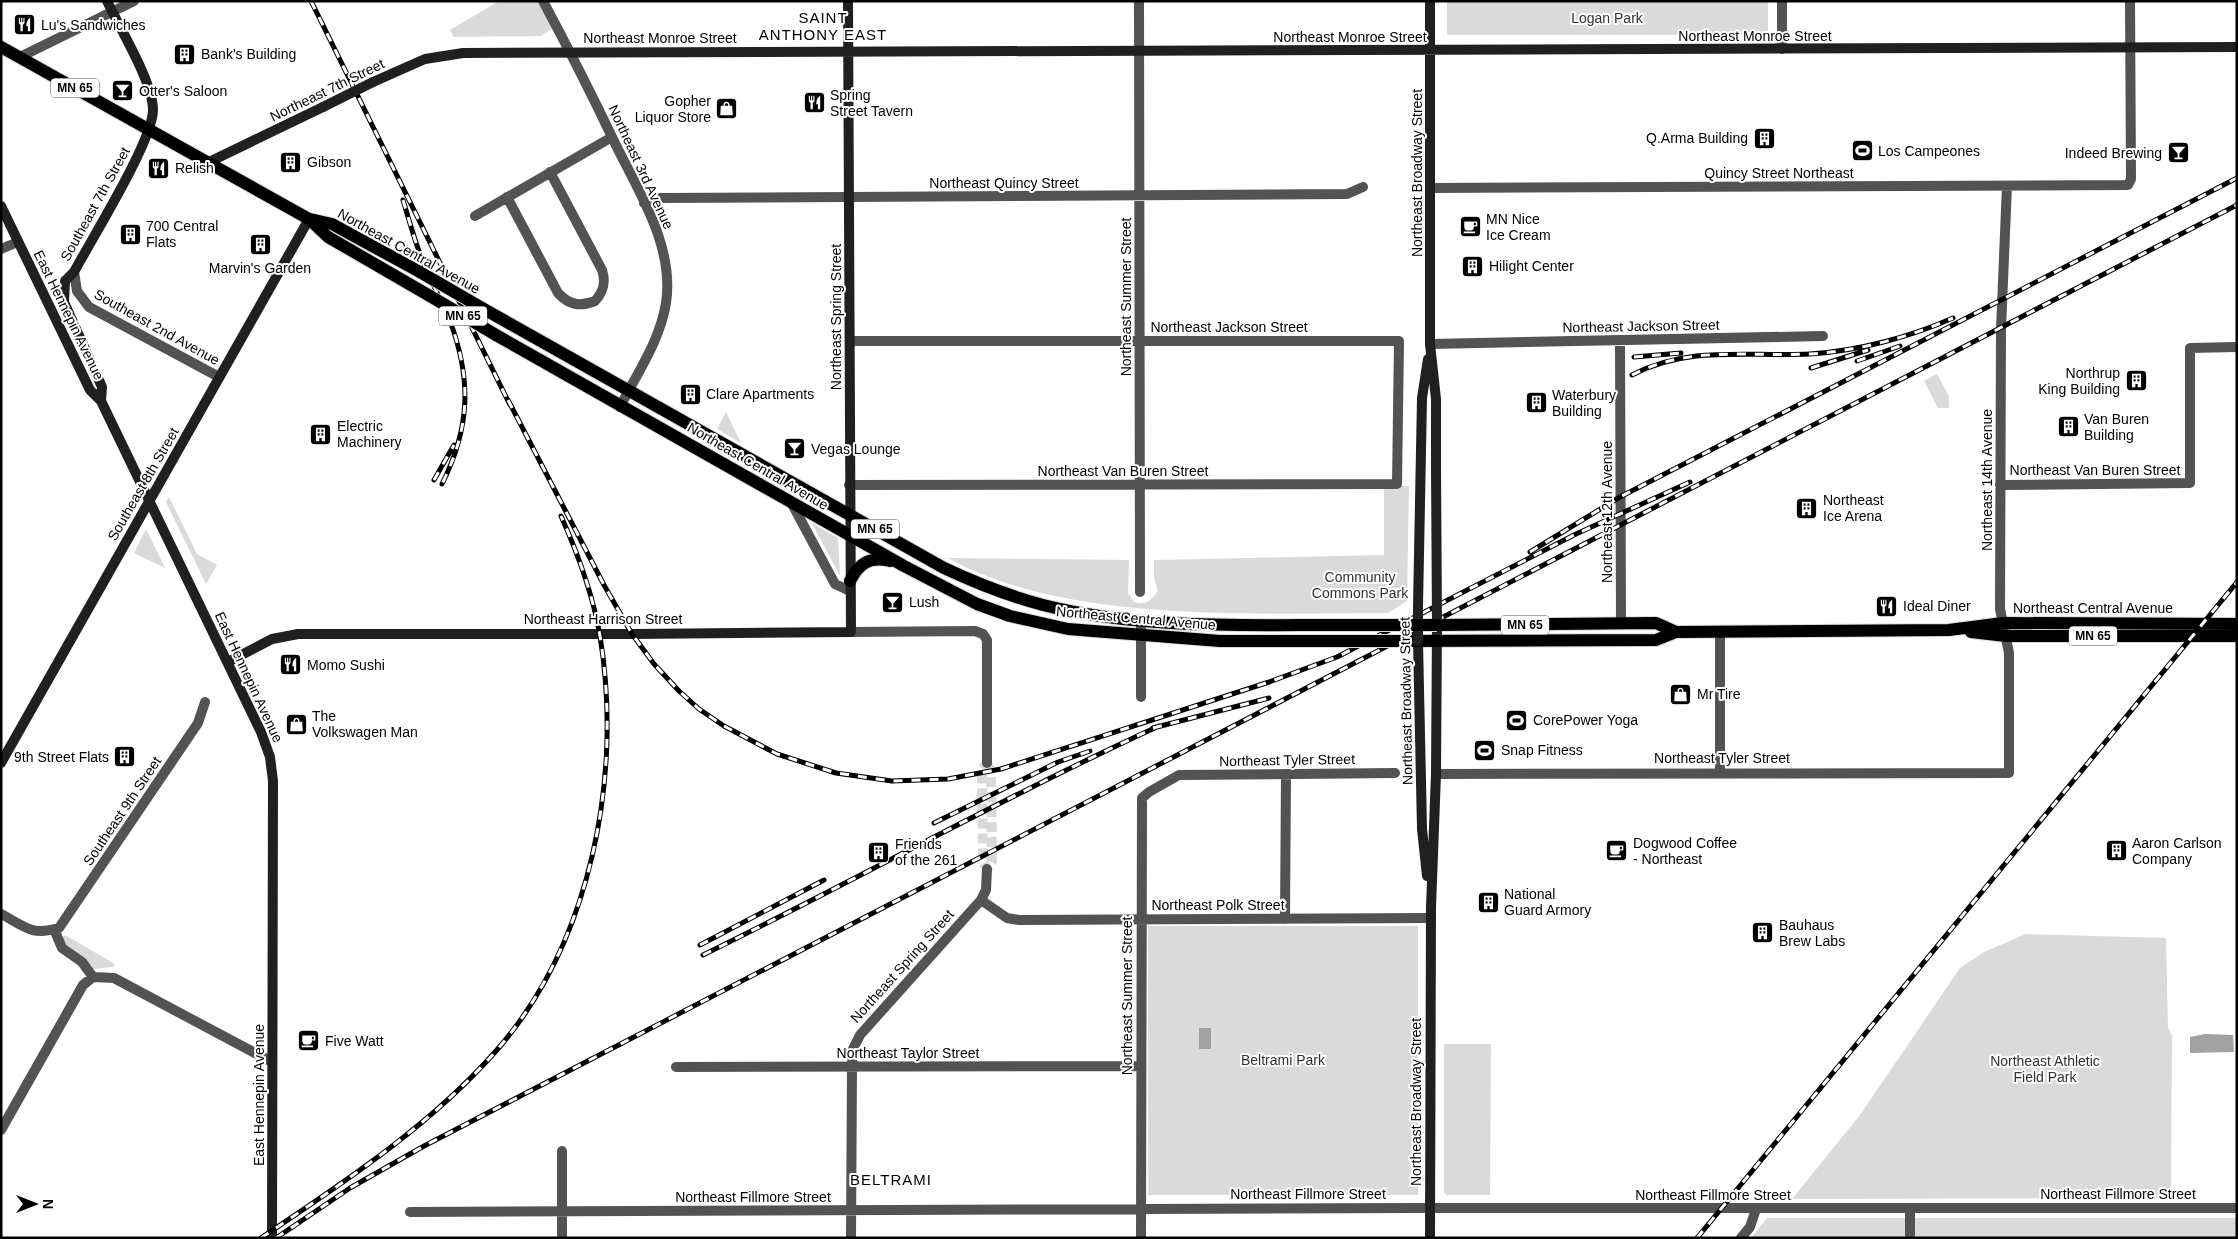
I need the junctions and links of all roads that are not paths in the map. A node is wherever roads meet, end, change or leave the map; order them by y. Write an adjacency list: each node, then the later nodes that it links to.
1 (106, 1): 9 (street, Southeast 7th Street)
2 (134, 1): 9 (street)
3 (543, 1): 17 (street, Northeast 3rd Avenue)
4 (848, 1): 15 (street, Northeast Spring Street)
5 (1139, 1): 16 (street, Northeast Summer Street)
6 (1430, 1): 14 (street, Northeast Broadway Street)
7 (1782, 1): 13 (street)
8 (2130, 1): 11 (street)
9 (112, 12): 19 (street); 20 (street, Southeast 7th Street)
10 (1, 47): 19 (main road, Northeast Central Avenue / MN 65)
11 (2130, 47): 12 (street, Northeast Monroe Street); 13 (street, Northeast Monroe Street); 24 (street, Quincy Street Northeast)
12 (2237, 47)
13 (1782, 49): 14 (street, Northeast Monroe Street)
14 (1430, 50): 16 (street, Northeast Monroe Street); 26 (street, Northeast Broadway Street)
15 (848, 51): 16 (street, Northeast Monroe Street); 17 (street, Northeast Monroe Street); 29 (street, Northeast Spring Street)
16 (1139, 51): 27 (street, Northeast Summer Street)
17 (571, 52): 18 (street, Northeast Monroe Street); 21 (street, Northeast 3rd Avenue)
18 (463, 53): 22 (street, Northeast 7th Street, bridge)
19 (20, 57): 20 (main road, Northeast Central Avenue / MN 65)
20 (148, 130): 22 (main road, Northeast Central Avenue / MN 65); 36 (street, Southeast 7th Street)
21 (612, 137): 23 (street); 30 (street, Northeast 3rd Avenue)
22 (207, 163): 33 (main road, Northeast Central Avenue / MN 65)
23 (550, 172): 28 (street); 28 (street)
24 (2007, 186): 26 (street, Quincy Street Northeast); 48 (street, Northeast 14th Avenue)
25 (1363, 187): 27 (street, Northeast Quincy Street)
26 (1430, 188): 41 (street, Northeast Broadway Street)
27 (1139, 196): 29 (street, Northeast Quincy Street); 38 (street, Northeast Summer Street)
28 (506, 197): 32 (street)
29 (849, 198): 30 (street, Northeast Quincy Street); 40 (street, Northeast Spring Street)
30 (644, 203): 44 (street, Northeast 3rd Avenue)
31 (1, 206): 34 (street, East Hennepin Avenue)
32 (475, 216)
33 (309, 219): 43 (street, Southeast 8th Street); 44 (main road, Northeast Central Avenue / MN 65, bridge); 46 (main road, Northeast Central Avenue / MN 65, bridge)
34 (18, 242): 35 (street); 45 (street, East Hennepin Avenue)
35 (1, 250)
36 (74, 272): 43 (street, Southeast 2nd Avenue); 45 (street, Southeast 7th Street)
37 (1822, 336): 39 (street, Northeast Jackson Street)
38 (1140, 340): 40 (street, Northeast Jackson Street); 47 (street, Northeast Jackson Street); 50 (street, Northeast Summer Street)
39 (1620, 340): 41 (street, Northeast Jackson Street); 59 (street, Northeast 12th Avenue)
40 (850, 341): 49 (street, Northeast Spring Street)
41 (1430, 344): 61 (street, Northeast Broadway Street, bridge); 62 (street, Northeast Broadway Street, bridge)
42 (2237, 347): 48 (street, Northeast Van Buren Street)
43 (219, 377): 51 (street, Southeast 8th Street)
44 (628, 391): 46 (street, Northeast 3rd Avenue); 53 (main road, Northeast Central Avenue / MN 65)
45 (101, 401): 51 (street, East Hennepin Avenue)
46 (620, 407): 52 (main road, Northeast Central Avenue / MN 65)
47 (1397, 484): 50 (street, Northeast Van Buren Street)
48 (2000, 484): 63 (street, Northeast 14th Avenue)
49 (849, 485): 50 (street, Northeast Van Buren Street); 53 (street, Northeast Spring Street)
50 (1140, 485): 57 (street, Northeast Summer Street)
51 (150, 500): 71 (street, East Hennepin Avenue); 74 (street, Southeast 8th Street)
52 (790, 501): 54 (main road, Northeast Central Avenue / MN 65); 56 (street)
53 (849, 515): 54 (street, Northeast Spring Street); 58 (main road, Northeast Central Avenue / MN 65)
54 (849, 535): 55 (main road, Northeast Central Avenue / MN 65); 56 (street, Northeast Spring Street)
55 (904, 566): 56 (main road); 67 (main road, Northeast Central Avenue / MN 65)
56 (850, 586): 64 (street, Northeast Spring Street)
57 (1140, 592)
58 (1141, 620): 61 (main road, Northeast Central Avenue / MN 65, bridge); 67 (street)
59 (1621, 623): 62 (main road, Northeast Central Avenue / MN 65); 65 (main road, Northeast Central Avenue / MN 65)
60 (2237, 624): 63 (main road, Northeast Central Avenue / MN 65)
61 (1418, 625): 62 (main road, Northeast Central Avenue / MN 65, bridge); 69 (street, Northeast Broadway Street, bridge)
62 (1437, 625): 70 (street, Northeast Broadway Street)
63 (2005, 629): 66 (main road, Northeast Central Avenue / MN 65); 68 (main road, Northeast Central Avenue / MN 65); 77 (street, Northeast 14th Avenue)
64 (851, 632): 71 (street, Northeast Harrison Street); 75 (street, Northeast Harrison Street)
65 (1676, 632): 66 (main road, Northeast Central Avenue / MN 65); 70 (main road, Northeast Central Avenue / MN 65)
66 (1720, 632): 76 (street)
67 (1141, 636): 69 (main road, Northeast Central Avenue / MN 65, bridge); 72 (street)
68 (2237, 636)
69 (1418, 641): 70 (main road, Northeast Central Avenue / MN 65); 84 (street, Northeast Broadway Street)
70 (1437, 641): 80 (street, Northeast Broadway Street)
71 (228, 662): 91 (street, East Hennepin Avenue)
72 (1141, 697)
73 (205, 702): 89 (street, Southeast 9th Street)
74 (1, 763)
75 (987, 763)
76 (1720, 772): 77 (street, Northeast Tyler Street); 80 (street, Northeast Tyler Street)
77 (2009, 772)
78 (1395, 773): 79 (street, Northeast Tyler Street)
79 (1286, 774): 81 (street, Northeast Tyler Street); 87 (street)
80 (1436, 774): 84 (street, Northeast Broadway Street)
81 (1179, 775): 88 (street, Northeast Summer Street)
82 (988, 868): 83 (street, Northeast Spring Street)
83 (981, 900): 88 (street, Northeast Polk Street); 92 (street, Northeast Spring Street)
84 (1431, 907): 86 (street, Northeast Broadway Street)
85 (1, 914): 89 (street)
86 (1431, 918): 87 (street, Northeast Polk Street); 97 (street, Northeast Broadway Street)
87 (1285, 919): 88 (street, Northeast Polk Street)
88 (1141, 920): 93 (street, Northeast Summer Street)
89 (54, 929): 90 (street)
90 (93, 977): 91 (street); 95 (street)
91 (272, 1062): 105 (street, East Hennepin Avenue)
92 (852, 1066): 93 (street, Northeast Taylor Street); 94 (street, Northeast Taylor Street); 102 (street, Northeast Spring Street)
93 (1141, 1066): 100 (street, Northeast Summer Street)
94 (676, 1068)
95 (2, 1126)
96 (562, 1151): 104 (street)
97 (1430, 1208): 100 (street, Northeast Fillmore Street); 101 (street, Northeast Fillmore Street); 109 (street, Northeast Broadway Street)
98 (1910, 1208): 99 (street, Northeast Fillmore Street); 101 (street, Northeast Fillmore Street); 111 (street)
99 (2237, 1208)
100 (1141, 1209): 102 (street, Northeast Fillmore Street); 108 (street, Northeast Summer Street)
101 (1756, 1209): 110 (street)
102 (851, 1210): 104 (street, Northeast Fillmore Street); 107 (street, Northeast Spring Street)
103 (410, 1212): 104 (street, Northeast Fillmore Street)
104 (562, 1212): 106 (street)
105 (272, 1238)
106 (562, 1238)
107 (850, 1238)
108 (1141, 1238)
109 (1430, 1238)
110 (1741, 1238)
111 (1910, 1238)

